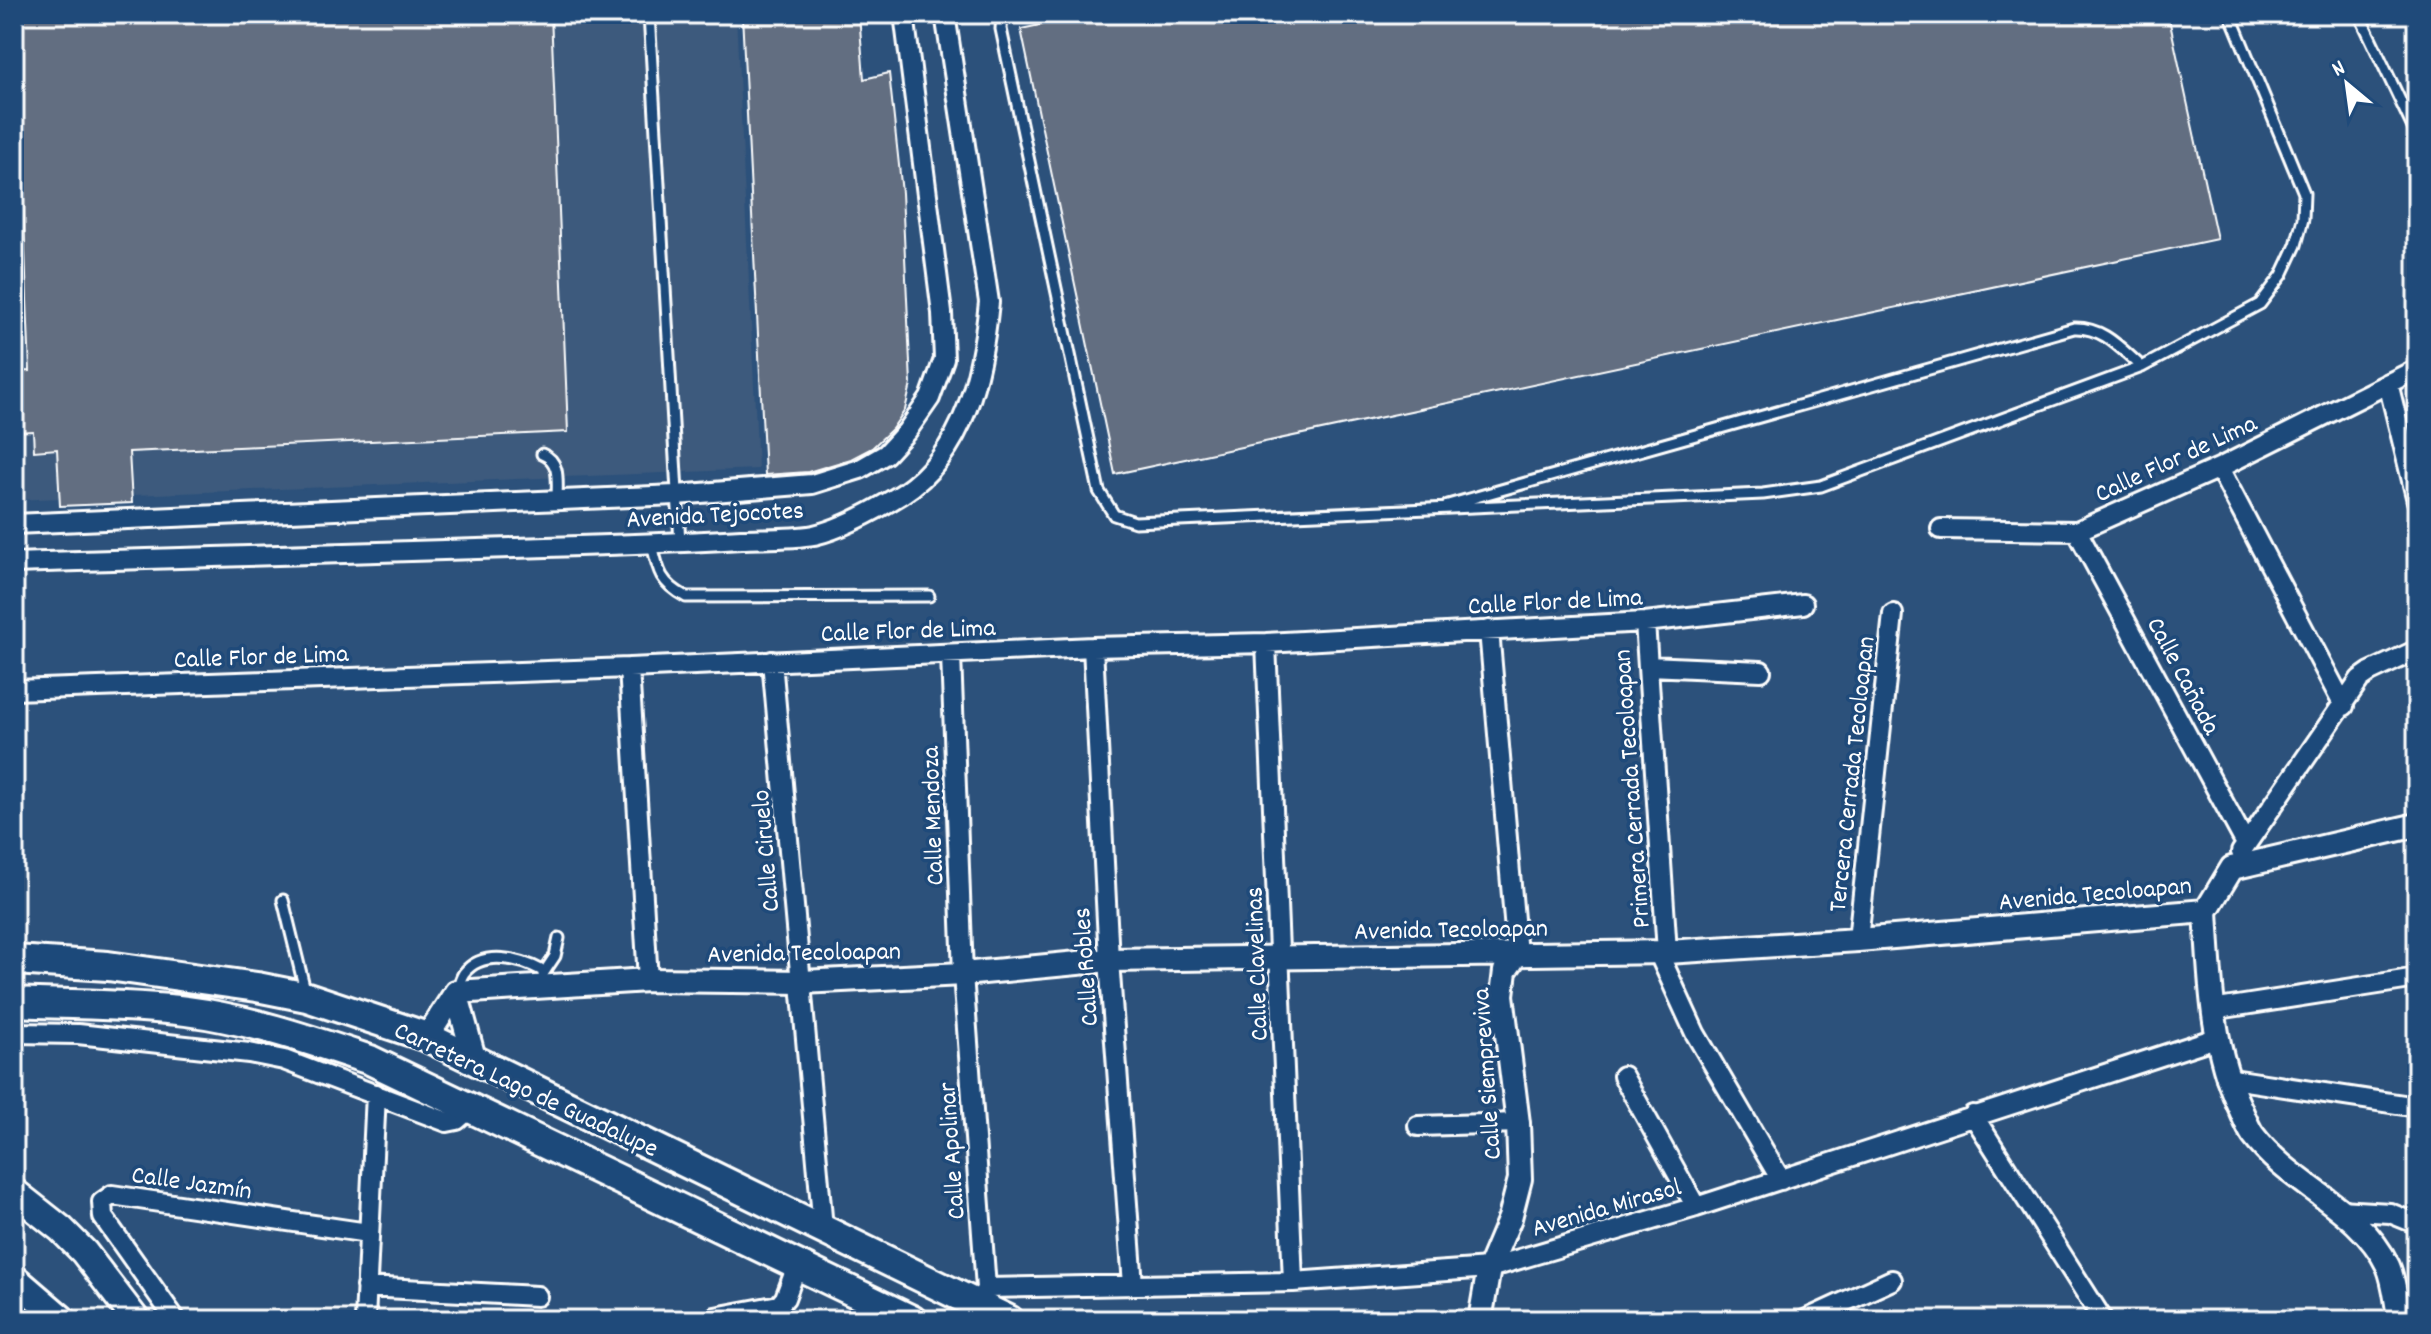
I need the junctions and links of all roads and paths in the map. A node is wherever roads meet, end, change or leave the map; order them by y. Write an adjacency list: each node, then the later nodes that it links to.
1 (649, 14): 13 (lane)
2 (904, 14): 13 (street, Avenida Tejocotes)
3 (945, 14): 20 (street, Avenida Tejocotes)
4 (1002, 14): 16 (lane)
5 (2230, 14): 8 (lane)
6 (2359, 14): 7 (lane)
7 (2417, 136)
8 (2142, 367): 16 (lane); 16 (lane)
9 (2417, 369): 10 (street, Calle Flor de Lima)
10 (2388, 383): 12 (street, Calle Flor de Lima); 15 (street)
11 (542, 454): 14 (lane)
12 (2219, 468): 19 (street, Calle Flor de Lima); 37 (street)
13 (676, 495): 14 (street, Avenida Tejocotes); 20 (lane)
14 (557, 500): 17 (street, Avenida Tejocotes)
15 (2417, 501)
16 (1433, 509)
17 (14, 524)
18 (1941, 529): 19 (street, Calle Flor de Lima)
19 (2077, 531): 39 (street, Calle Cañada)
20 (680, 543): 21 (street, Avenida Tejocotes)
21 (652, 544): 22 (street, Avenida Tejocotes); 23 (lane)
22 (14, 563)
23 (929, 596)
24 (1803, 604): 26 (street, Calle Flor de Lima)
25 (1893, 614): 44 (street, Tercera Cerrada Tecoloapan)
26 (1645, 622): 27 (street, Calle Flor de Lima); 33 (street, Primera Cerrada Tecoloapan)
27 (1489, 630): 28 (street, Calle Flor de Lima); 46 (street, Calle Siempreviva)
28 (1266, 643): 29 (street, Calle Flor de Lima); 49 (street, Calle Clavelinas)
29 (1093, 647): 31 (street, Calle Flor de Lima); 48 (street, Calle Robles)
30 (2417, 650): 37 (street)
31 (951, 655): 32 (street, Calle Flor de Lima); 50 (street, Calle Mendoza)
32 (772, 661): 34 (street, Calle Flor de Lima); 54 (street, Calle Ciruelo)
33 (1649, 666): 35 (street); 45 (street, Primera Cerrada Tecoloapan)
34 (629, 668): 36 (street, Calle Flor de Lima); 53 (street)
35 (1761, 671)
36 (14, 690)
37 (2344, 706): 39 (street)
38 (2417, 825): 40 (street)
39 (2246, 844): 40 (street)
40 (2232, 868): 42 (street, Avenida Tecoloapan)
41 (283, 900): 56 (lane)
42 (2206, 911): 44 (street, Avenida Tecoloapan); 58 (street)
43 (559, 938): 51 (lane)
44 (1858, 940): 45 (street, Avenida Tecoloapan)
45 (1662, 952): 46 (street, Avenida Tecoloapan); 71 (street)
46 (1517, 954): 49 (street, Avenida Tecoloapan); 69 (street, Calle Siempreviva)
47 (14, 960): 56 (main road, Carretera Lago de Guadalupe)
48 (1109, 960): 49 (street, Avenida Tecoloapan); 50 (street, Avenida Tecoloapan); 83 (street, Calle Robles)
49 (1281, 960): 82 (street, Calle Clavelinas)
50 (963, 974): 54 (street, Avenida Tecoloapan); 86 (street, Calle Apolinar)
51 (542, 978): 53 (street, Avenida Tecoloapan); 55 (street, Avenida Tecoloapan)
52 (2417, 978): 58 (street)
53 (648, 980): 54 (street, Avenida Tecoloapan)
54 (802, 982): 76 (street, Calle Ciruelo)
55 (456, 992): 60 (street); 62 (street)
56 (307, 997): 60 (main road, Carretera Lago de Guadalupe)
57 (14, 1002): 66 (main road, Carretera Lago de Guadalupe)
58 (2212, 1010): 61 (street)
59 (14, 1033): 65 (street)
60 (427, 1037): 62 (main road, Carretera Lago de Guadalupe)
61 (2216, 1038): 64 (street); 68 (street, Avenida Mirasol)
62 (474, 1058): 76 (main road, Carretera Lago de Guadalupe)
63 (1623, 1076): 73 (street)
64 (2226, 1078): 67 (street); 74 (street)
65 (376, 1094): 66 (street); 77 (street)
66 (467, 1105): 78 (main road, Carretera Lago de Guadalupe)
67 (2417, 1107)
68 (1973, 1115): 71 (street, Avenida Mirasol); 96 (street)
69 (1518, 1123): 70 (street); 79 (street, Calle Siempreviva)
70 (1418, 1126)
71 (1781, 1180): 73 (street, Avenida Mirasol)
72 (14, 1192): 89 (main road)
73 (1696, 1207): 79 (street, Avenida Mirasol)
74 (2339, 1210): 75 (street); 97 (street)
75 (2417, 1224)
76 (823, 1228): 86 (main road, Carretera Lago de Guadalupe)
77 (368, 1233): 84 (street); 90 (street, Calle Jazmín)
78 (797, 1266): 87 (street); 92 (main road, Carretera Lago de Guadalupe)
79 (1489, 1268): 82 (street, Avenida Mirasol); 94 (street, Calle Siempreviva)
80 (14, 1278): 88 (main road)
81 (1892, 1280): 95 (street)
82 (1293, 1282): 83 (street, Avenida Mirasol)
83 (1133, 1285): 86 (street, Avenida Mirasol)
84 (366, 1287): 85 (street); 91 (street)
85 (537, 1296)
86 (979, 1304): 93 (main road, Carretera Lago de Guadalupe)
87 (715, 1317)
88 (63, 1320)
89 (136, 1320)
90 (176, 1320)
91 (365, 1320)
92 (912, 1320)
93 (1009, 1320)
94 (1480, 1320)
95 (1805, 1320)
96 (2103, 1320)
97 (2400, 1320)

